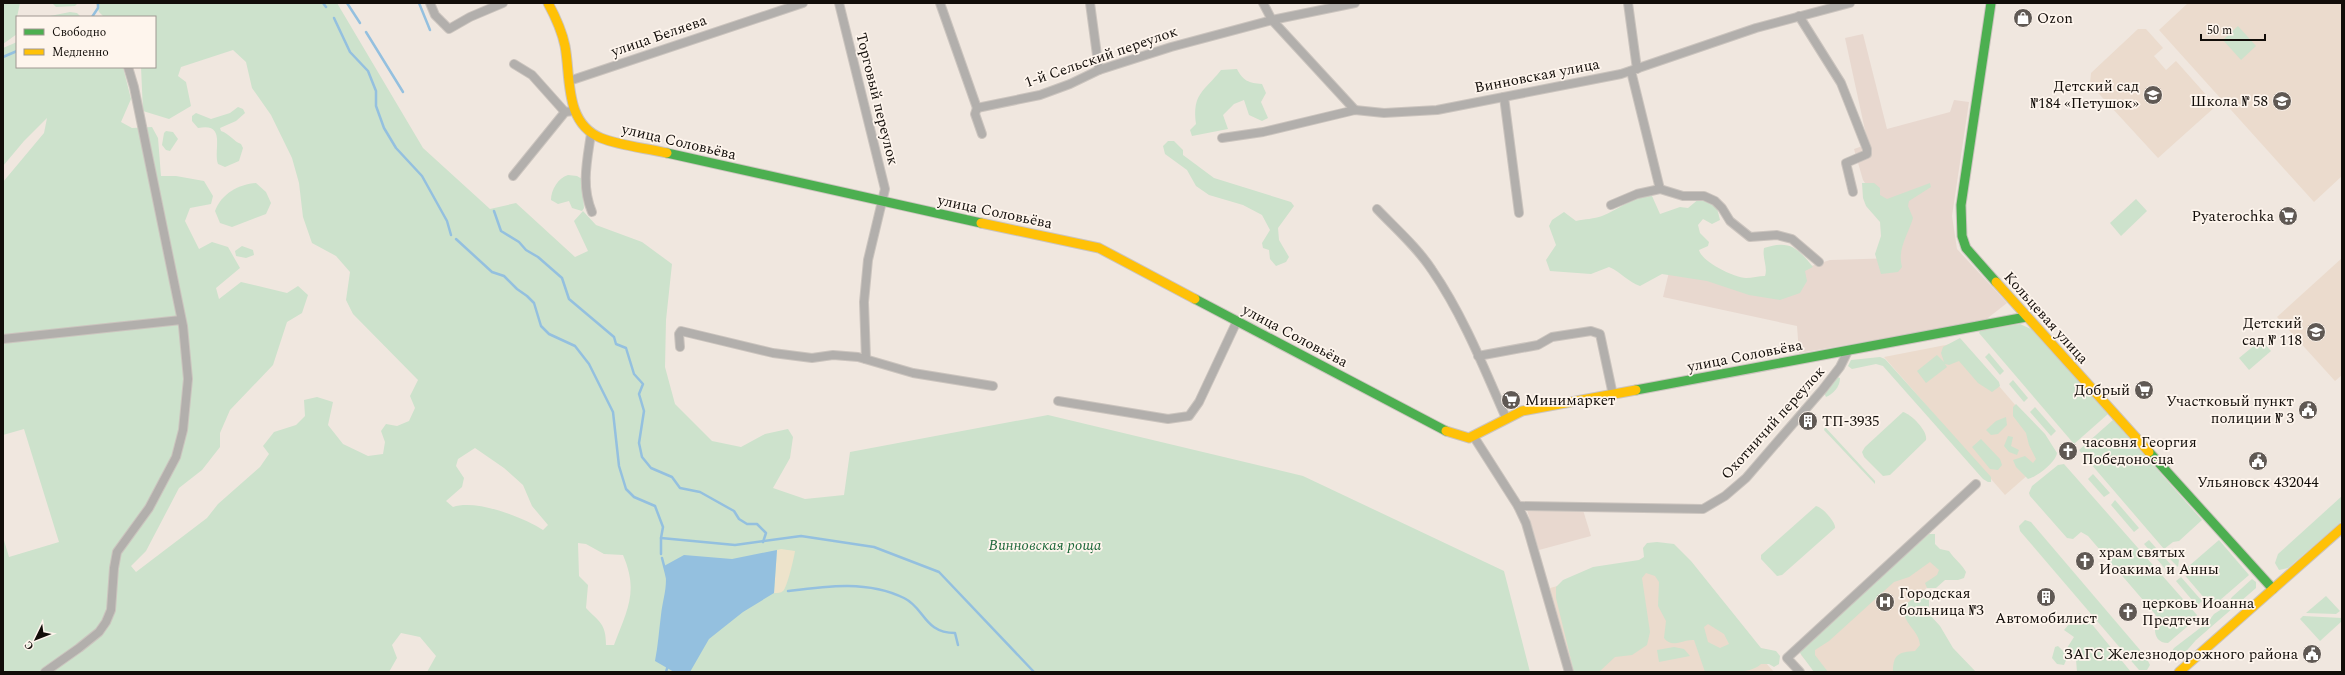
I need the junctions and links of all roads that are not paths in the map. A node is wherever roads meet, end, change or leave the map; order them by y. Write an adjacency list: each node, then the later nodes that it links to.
1 (430, 3): 2 (street)
2 (502, 3)
3 (548, 3): 19 (street)
4 (803, 3): 19 (street, улица Беляева)
5 (839, 3): 30 (street, Торговый переулок)
6 (940, 3): 21 (street)
7 (1090, 3): 17 (street)
8 (1263, 3): 14 (street)
9 (1355, 3): 14 (street, 1-й Сельский переулок)
10 (1628, 3): 18 (street)
11 (1850, 3): 13 (street, Винновская улица)
12 (1991, 3): 36 (street, Кольцевая улица)
13 (1799, 16): 18 (street, Винновская улица); 29 (street)
14 (1272, 20): 17 (street, 1-й Сельский переулок); 22 (street)
15 (514, 64): 23 (street)
16 (128, 68): 37 (street)
17 (1098, 70): 21 (street, 1-й Сельский переулок)
18 (1634, 70): 20 (street, Винновская улица); 28 (street)
19 (569, 81): 23 (street)
20 (1504, 97): 22 (street, Винновская улица); 34 (street)
21 (977, 108): 25 (street)
22 (1355, 110): 26 (street, Винновская улица)
23 (569, 112): 24 (street); 27 (street)
24 (591, 134): 30 (street, улица Соловьёва); 33 (street)
25 (982, 134)
26 (1222, 138)
27 (512, 176)
28 (1660, 189): 31 (street); 35 (street)
29 (1853, 192)
30 (882, 202): 38 (street, улица Соловьёва); 43 (street, Торговый переулок)
31 (1611, 205)
32 (1377, 210): 42 (street)
33 (592, 212)
34 (1519, 213)
35 (1819, 262)
36 (2026, 317): 41 (street, улица Соловьёва); 52 (street, Кольцевая улица)
37 (181, 320): 39 (street); 53 (street)
38 (1238, 321): 46 (street); 48 (street, улица Соловьёва)
39 (3, 339)
40 (680, 348): 43 (street)
41 (1848, 351): 45 (street, улица Соловьёва); 50 (street, Охотничий переулок)
42 (1478, 356): 45 (street); 47 (street)
43 (866, 359): 44 (street)
44 (993, 386)
45 (1613, 395): 47 (street, улица Соловьёва)
46 (1058, 401)
47 (1506, 418): 48 (street, улица Соловьёва)
48 (1474, 437): 50 (street)
49 (1976, 484): 55 (street)
50 (1518, 506): 54 (street)
51 (2342, 528): 52 (street)
52 (2273, 589): 56 (street)
53 (45, 672)
54 (1569, 672)
55 (1800, 672)
56 (2179, 672)

